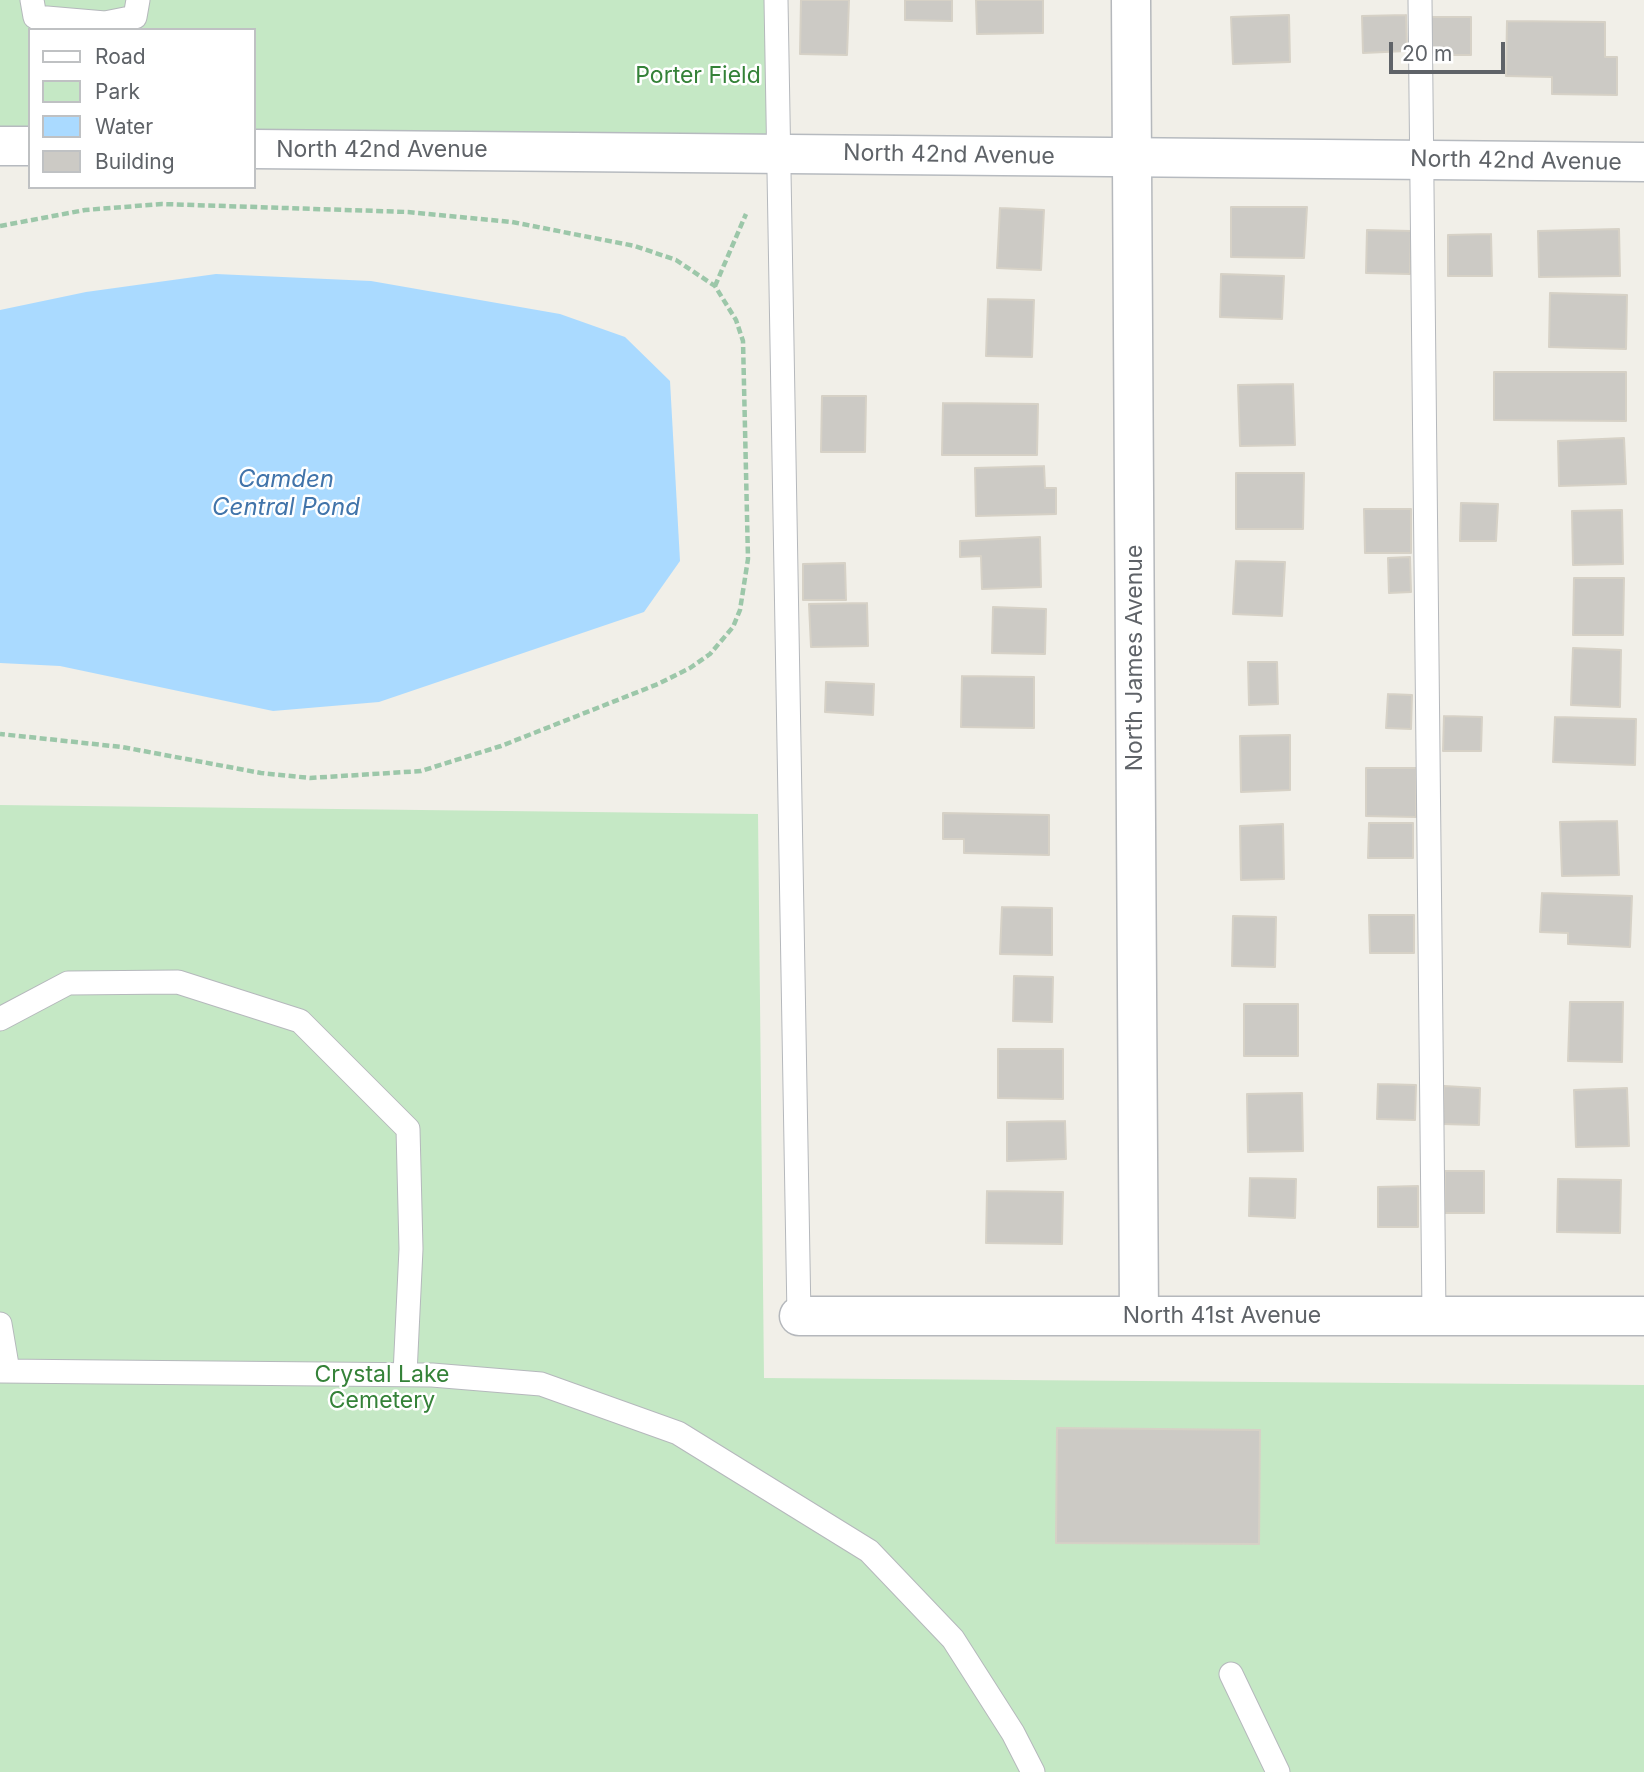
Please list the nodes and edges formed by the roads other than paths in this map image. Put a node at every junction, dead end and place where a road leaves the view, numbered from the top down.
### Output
1 (32, 0) edge
2 (138, 0) edge
3 (776, 0) edge
4 (1131, 0) edge
5 (1420, 0) edge
6 (105, 26) edge
7 (0, 146) edge
8 (28, 146) edge
9 (256, 149) edge
10 (778, 153) junction
11 (1132, 157) junction
12 (1422, 160) junction
13 (1644, 162) edge
14 (0, 1019) edge
15 (1434, 1315) junction
16 (799, 1316) joint
17 (1139, 1316) junction
18 (1644, 1316) edge
19 (0, 1324) edge
20 (4, 1371) edge
21 (405, 1374) junction
22 (1231, 1674) dead end
23 (1032, 1772) edge
24 (1278, 1772) edge

1 - 6 lane
2 - 6 lane
3 - 10 lane
4 - 11 street, North James Avenue
5 - 12 lane
7 - 8 street
9 - 10 street, North 42nd Avenue
10 - 11 street, North 42nd Avenue
10 - 16 lane
11 - 12 street, North 42nd Avenue
11 - 17 street, North James Avenue
12 - 13 street, North 42nd Avenue
12 - 15 lane
14 - 21 lane
15 - 17 street, North 41st Avenue
15 - 18 street, North 41st Avenue
16 - 17 street, North 41st Avenue
19 - 20 lane
20 - 21 lane
21 - 23 lane
22 - 24 lane

